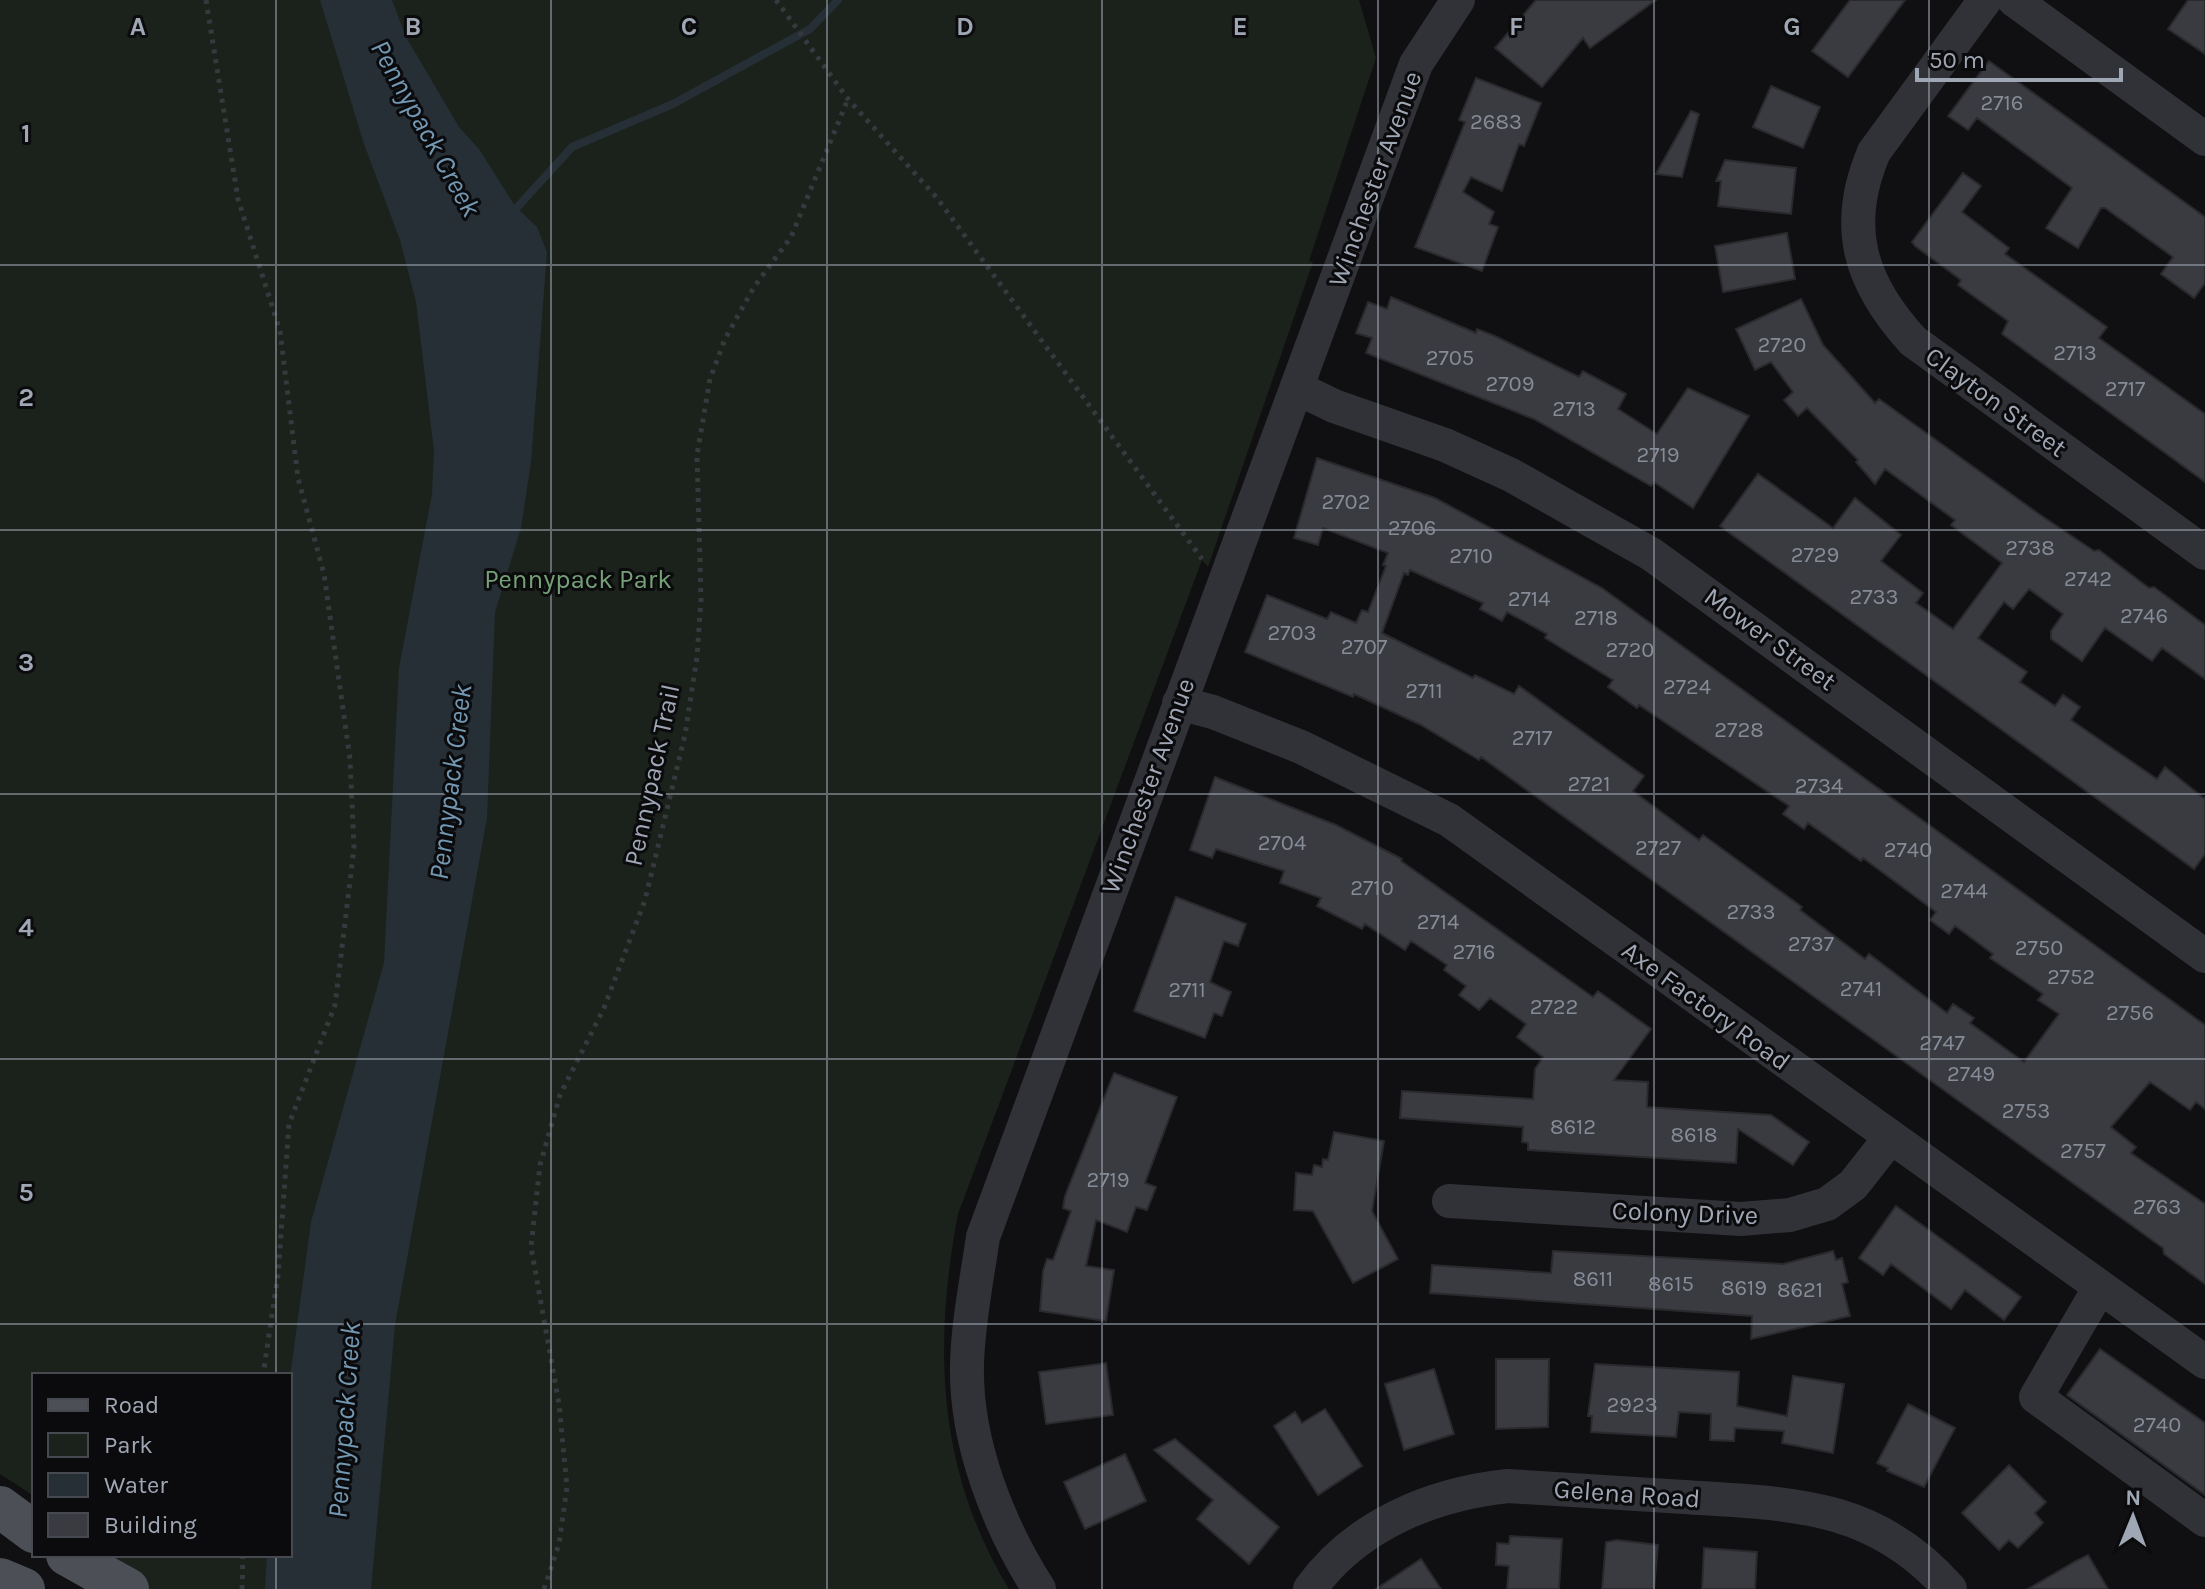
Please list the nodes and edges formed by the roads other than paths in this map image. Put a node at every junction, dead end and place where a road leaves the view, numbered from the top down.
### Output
1 (1458, 0) edge
2 (1985, 0) edge
3 (2014, 0) edge
4 (2205, 139) edge
5 (1297, 388) junction
6 (2205, 553) edge
7 (1179, 703) junction
8 (2205, 956) edge
9 (1890, 1138) junction
10 (1449, 1201) dead end
11 (2100, 1287) junction
12 (2205, 1362) edge
13 (0, 1507) edge
14 (2205, 1520) edge
15 (32, 1531) edge
16 (71, 1557) edge
17 (0, 1579) edge
18 (24, 1589) edge
19 (128, 1589) edge
20 (1039, 1589) edge
21 (1310, 1589) edge
22 (1950, 1589) edge

1 - 5 street, Winchester Avenue
2 - 6 street, Clayton Street
3 - 4 street
5 - 7 street, Winchester Avenue
5 - 8 street, Mower Street
7 - 9 street, Axe Factory Road
7 - 20 street, Winchester Avenue
9 - 10 street, Colony Drive
9 - 11 street, Axe Factory Road
11 - 12 street, Axe Factory Road
11 - 14 street
13 - 15 main road
16 - 19 main road
17 - 18 main road
21 - 22 street, Gelena Road

